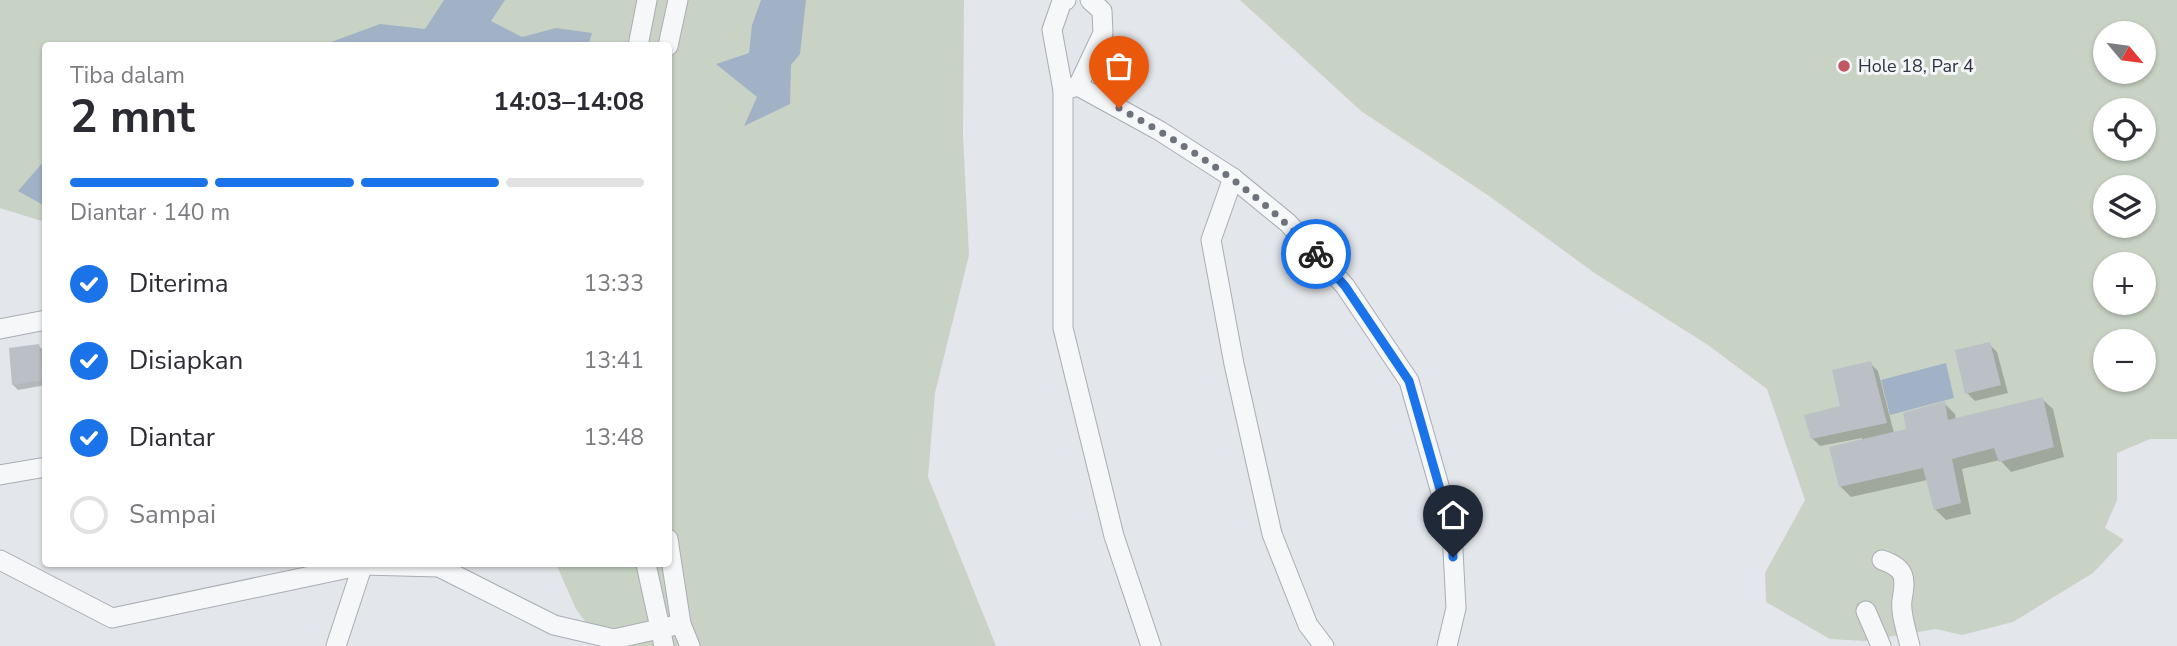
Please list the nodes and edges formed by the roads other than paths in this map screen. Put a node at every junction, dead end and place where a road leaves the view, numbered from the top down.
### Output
1 (647, 0) edge
2 (678, 0) edge
3 (1066, 0) edge
4 (1090, 0) edge
5 (640, 42) edge
6 (669, 42) edge
7 (1071, 88) junction
8 (1233, 178) junction
9 (42, 321) edge
10 (0, 328) edge
11 (42, 468) edge
12 (0, 475) edge
13 (0, 560) edge
14 (1882, 560) dead end
15 (672, 565) edge
16 (349, 567) edge
17 (362, 567) edge
18 (439, 567) edge
19 (647, 567) edge
20 (1866, 611) dead end
21 (681, 624) junction
22 (662, 638) edge
23 (336, 646) edge
24 (690, 646) edge
25 (1151, 646) edge
26 (1324, 646) edge
27 (1447, 646) edge
28 (1881, 646) edge
29 (1910, 646) edge

1 - 5 street
2 - 6 street
3 - 7 street
4 - 7 street
7 - 8 street
7 - 25 street
8 - 26 street
8 - 27 street
9 - 10 street
11 - 12 street
13 - 16 street
14 - 29 street
15 - 21 street
17 - 23 street
18 - 22 street
19 - 22 street
20 - 28 street
21 - 22 street
21 - 24 street

